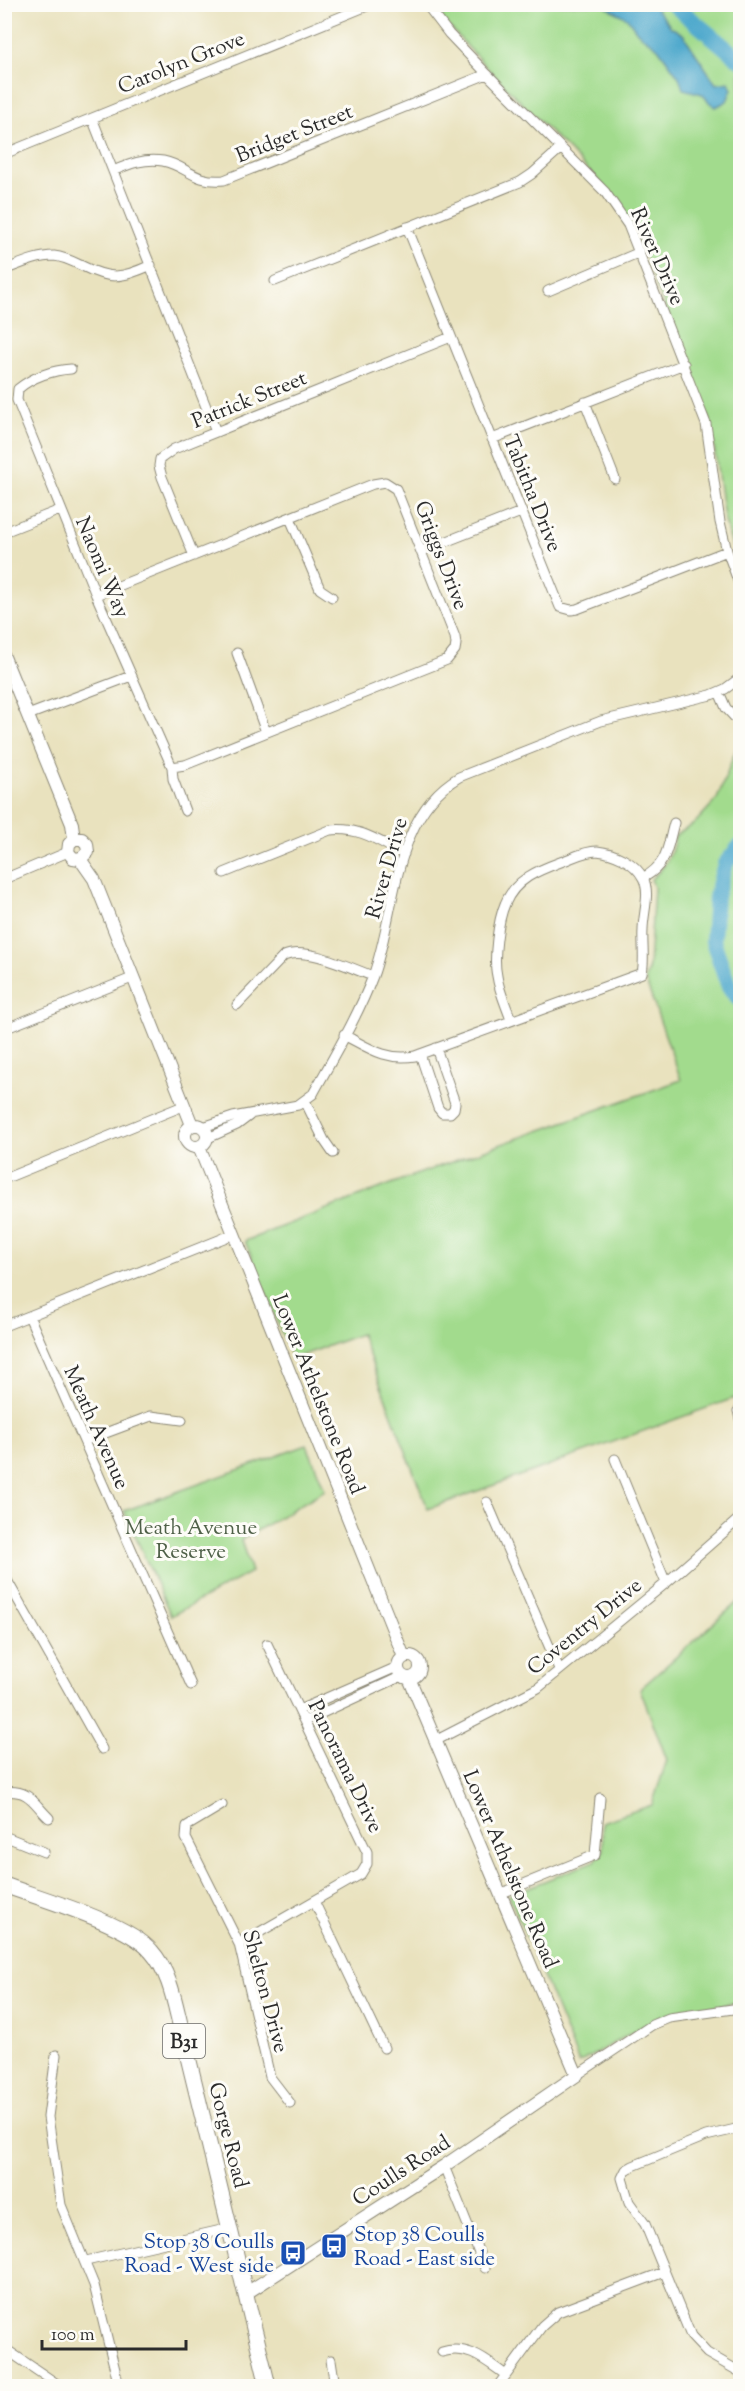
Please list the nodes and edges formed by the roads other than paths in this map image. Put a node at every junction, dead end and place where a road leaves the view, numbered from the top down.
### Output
1 (372, 4) edge
2 (426, 4) edge
3 (487, 74) junction
4 (92, 118) junction
5 (561, 148) junction
6 (4, 153) edge
7 (113, 171) junction
8 (407, 227) junction
9 (640, 252) junction
10 (151, 265) junction
11 (4, 270) edge
12 (275, 281) dead end
13 (548, 291) dead end
14 (450, 337) junction
15 (684, 364) junction
16 (71, 369) dead end
17 (585, 402) junction
18 (216, 432) junction
19 (492, 439) junction
20 (615, 478) dead end
21 (60, 510) junction
22 (521, 512) junction
23 (290, 518) junction
24 (4, 532) edge
25 (422, 551) junction
26 (726, 551) junction
27 (194, 556) junction
28 (741, 586) edge
29 (96, 595) junction
30 (332, 597) dead end
31 (237, 653) dead end
32 (4, 657) edge
33 (131, 676) junction
34 (741, 678) edge
35 (719, 692) junction
36 (28, 715) junction
37 (741, 723) edge
38 (266, 732) junction
39 (172, 767) junction
40 (185, 811) dead end
41 (674, 823) dead end
42 (74, 840) junction
43 (68, 852) junction
44 (404, 854) junction
45 (80, 859) junction
46 (224, 873) dead end
47 (643, 878) junction
48 (4, 879) edge
49 (373, 976) junction
50 (132, 978) junction
51 (237, 1005) dead end
52 (511, 1020) junction
53 (4, 1029) edge
54 (344, 1035) junction
55 (436, 1048) junction
56 (420, 1054) junction
57 (305, 1101) junction
58 (183, 1106) junction
59 (200, 1134) junction
60 (333, 1153) dead end
61 (4, 1179) edge
62 (234, 1234) junction
63 (29, 1316) junction
64 (4, 1326) edge
65 (182, 1420) dead end
66 (84, 1441) junction
67 (615, 1459) dead end
68 (487, 1502) dead end
69 (741, 1518) edge
70 (4, 1575) edge
71 (666, 1583) junction
72 (267, 1644) dead end
73 (559, 1669) junction
74 (403, 1670) junction
75 (191, 1685) dead end
76 (299, 1710) junction
77 (305, 1721) junction
78 (435, 1741) junction
79 (102, 1749) dead end
80 (4, 1792) edge
81 (600, 1798) dead end
82 (222, 1805) dead end
83 (49, 1818) dead end
84 (4, 1836) edge
85 (44, 1852) dead end
86 (4, 1886) edge
87 (501, 1893) junction
88 (314, 1901) junction
89 (239, 1944) junction
90 (741, 2008) edge
91 (384, 2048) dead end
92 (56, 2055) dead end
93 (577, 2075) junction
94 (290, 2103) dead end
95 (741, 2128) edge
96 (444, 2166) junction
97 (230, 2229) junction
98 (86, 2261) junction
99 (485, 2268) dead end
100 (664, 2272) junction
101 (245, 2294) junction
102 (4, 2348) edge
103 (442, 2352) dead end
104 (331, 2360) dead end
105 (741, 2372) edge
106 (506, 2375) junction
107 (60, 2386) edge
108 (119, 2386) edge
109 (268, 2386) edge
110 (335, 2386) edge
111 (498, 2386) edge

1 - 4 street, Carolyn Grove
2 - 3 street, River Drive
3 - 5 street, River Drive
3 - 7 street, Bridget Street
4 - 6 street, Carolyn Grove
4 - 7 street
5 - 8 street
5 - 9 street, River Drive
7 - 10 street
8 - 12 street
8 - 14 street, Tabitha Drive
9 - 13 street
9 - 15 street, River Drive
10 - 11 street
10 - 18 street
14 - 18 street, Patrick Street
14 - 19 street, Tabitha Drive
15 - 17 street
15 - 26 street, River Drive
16 - 21 street, Naomi Way
17 - 19 street
17 - 20 street
18 - 27 street, Patrick Street
19 - 22 street, Tabitha Drive
21 - 24 street
21 - 29 street, Naomi Way
22 - 25 street
22 - 26 street, Tabitha Drive
23 - 25 street, Griggs Drive
23 - 27 street, Griggs Drive
23 - 30 street
25 - 38 street, Griggs Drive
26 - 28 street, River Drive
27 - 29 street, Griggs Drive
29 - 33 street, Naomi Way
31 - 38 street
32 - 36 street
33 - 36 street
33 - 39 street, Naomi Way
34 - 35 street, River Drive
35 - 37 street
35 - 44 street, River Drive
36 - 42 street
38 - 39 street, Griggs Drive
39 - 40 street, Naomi Way
41 - 47 street
42 - 43 street
42 - 45 street
43 - 45 street
43 - 48 street
44 - 46 street
44 - 49 street, River Drive
45 - 50 street, Lower Athelstone Road
47 - 52 street
47 - 52 street
49 - 51 street
49 - 54 street, River Drive
50 - 53 street
50 - 58 street, Lower Athelstone Road
52 - 55 street
54 - 56 street
54 - 57 street, River Drive
55 - 56 street
55 - 56 street
57 - 59 street
57 - 60 street
58 - 59 street, Lower Athelstone Road
58 - 61 street
59 - 62 street, Lower Athelstone Road
62 - 63 street
62 - 74 street, Lower Athelstone Road
63 - 64 street
63 - 66 street, Meath Avenue
65 - 66 street
66 - 75 street, Meath Avenue
67 - 71 street
68 - 73 street
69 - 71 street, Coventry Drive
70 - 79 street
71 - 73 street, Coventry Drive
72 - 76 street, Panorama Drive
73 - 78 street, Coventry Drive
74 - 76 street
74 - 77 street
74 - 78 street, Lower Athelstone Road
76 - 77 street, Panorama Drive
77 - 88 street, Panorama Drive
78 - 87 street, Lower Athelstone Road
80 - 83 street
81 - 87 street
82 - 89 street, Shelton Drive
84 - 85 street
86 - 97 main road, Gorge Road / B31
87 - 93 street, Lower Athelstone Road
88 - 89 street, Panorama Drive
88 - 91 street
89 - 94 street, Shelton Drive
90 - 93 street
92 - 98 street
93 - 96 street, Coulls Road
95 - 100 street
96 - 99 street
96 - 101 street, Coulls Road
97 - 98 street
97 - 101 main road, Gorge Road / B31
98 - 108 street
100 - 105 street
100 - 106 street
101 - 109 main road, Gorge Road / B31
102 - 107 street
103 - 106 street
104 - 110 street
106 - 111 street

